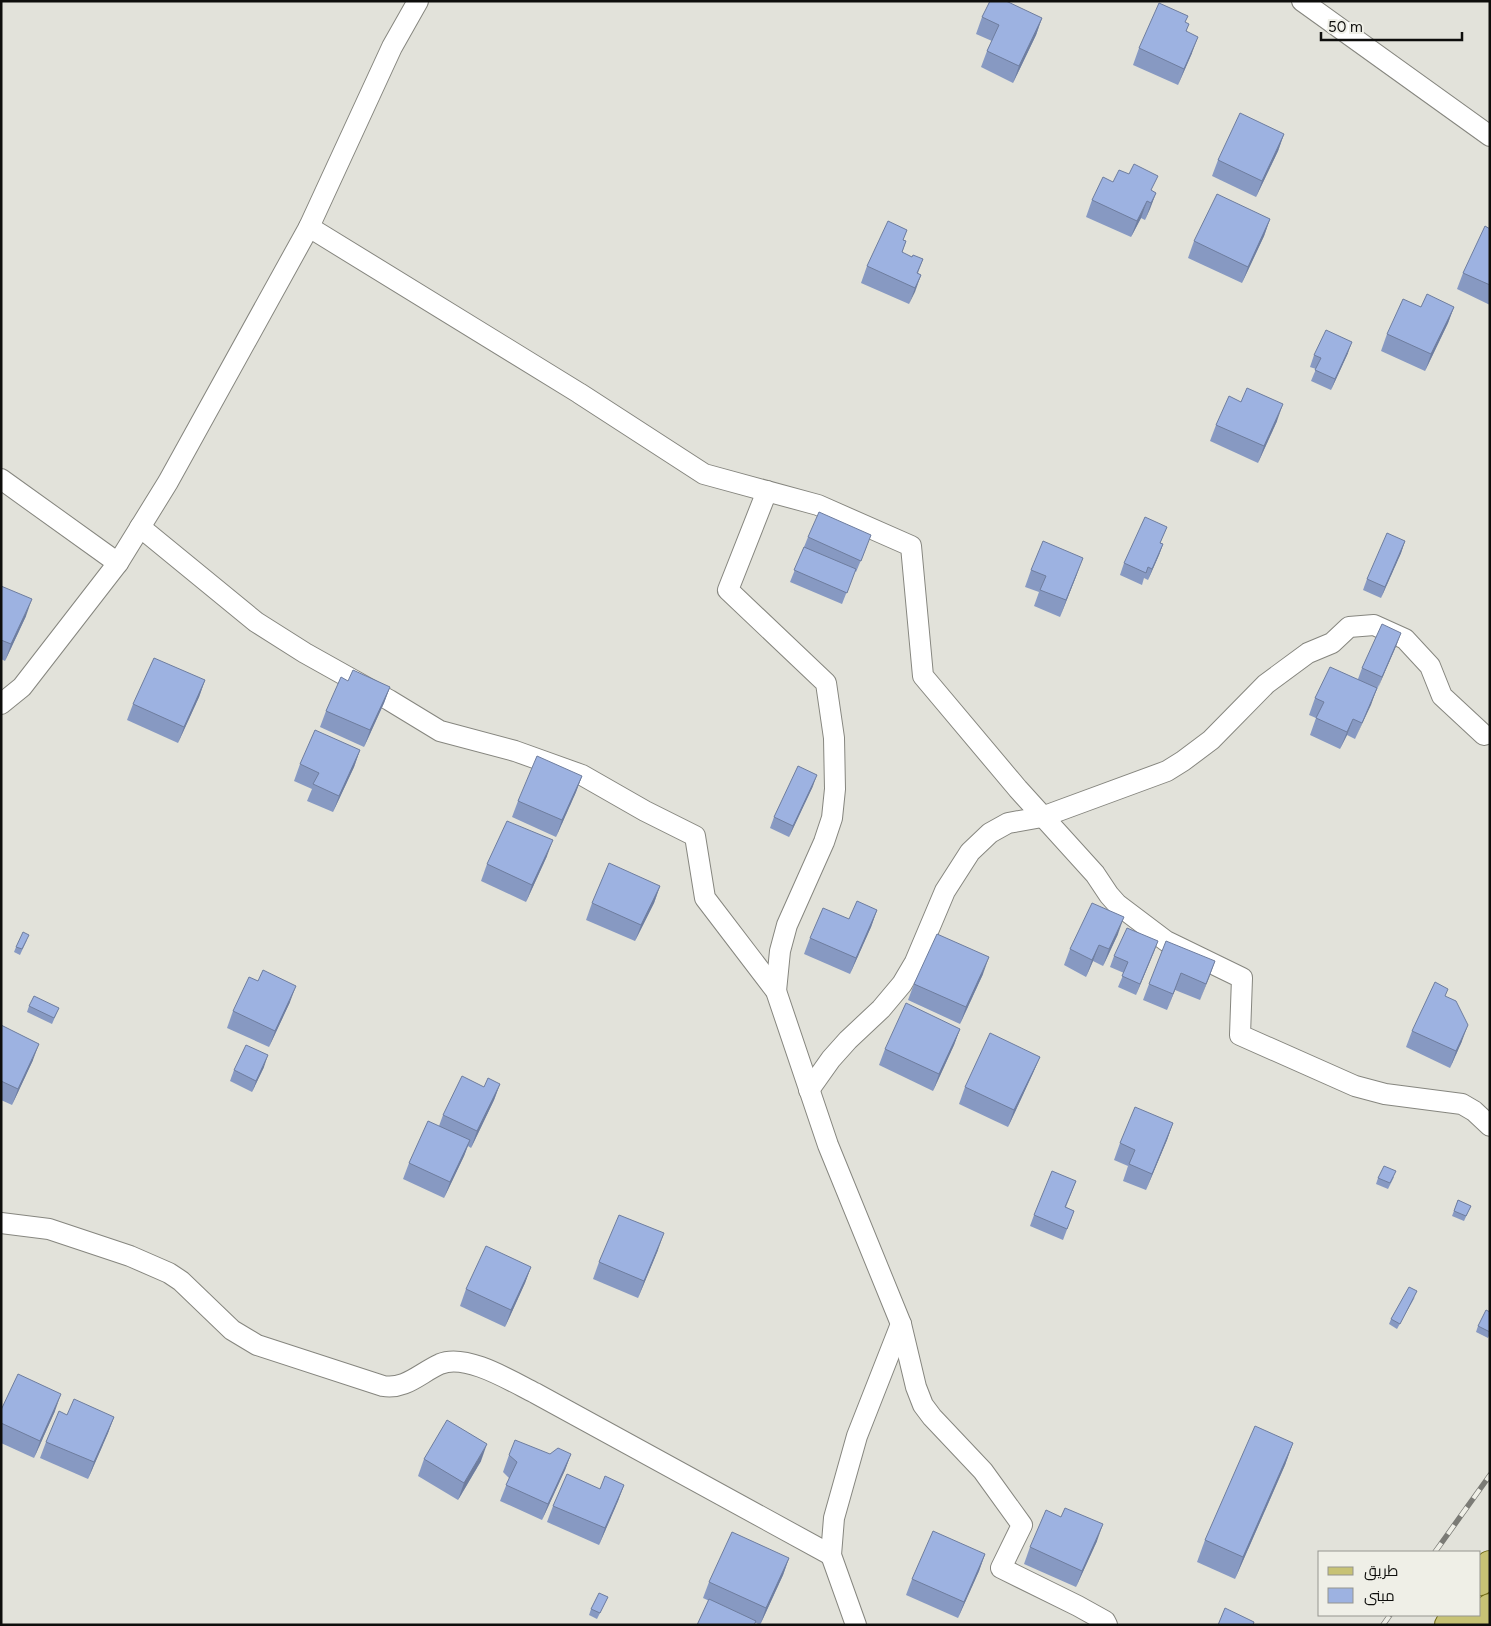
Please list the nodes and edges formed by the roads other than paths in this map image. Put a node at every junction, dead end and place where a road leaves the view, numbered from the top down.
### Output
1 (418, 1) edge
2 (1302, 1) edge
3 (1490, 136) edge
4 (309, 227) junction
5 (1, 479) edge
6 (767, 491) junction
7 (140, 527) junction
8 (118, 563) junction
9 (1, 704) edge
10 (1484, 735) dead end
11 (1042, 817) junction
12 (776, 990) junction
13 (809, 1090) junction
14 (1490, 1126) edge
15 (1, 1223) edge
16 (901, 1324) junction
17 (831, 1555) junction
18 (1490, 1565) edge
19 (1481, 1579) edge
20 (1490, 1608) edge
21 (856, 1625) edge
22 (1107, 1625) edge
23 (1478, 1625) edge

1 - 4 street
2 - 3 street
4 - 6 street
4 - 7 street
5 - 8 street
6 - 11 street
6 - 12 street
7 - 8 street
7 - 12 street
8 - 9 street
10 - 11 street
11 - 13 street
11 - 14 street
12 - 13 street
13 - 16 street
15 - 17 street
16 - 17 street
16 - 22 street
17 - 21 street
18 - 19 main road
20 - 23 main road

